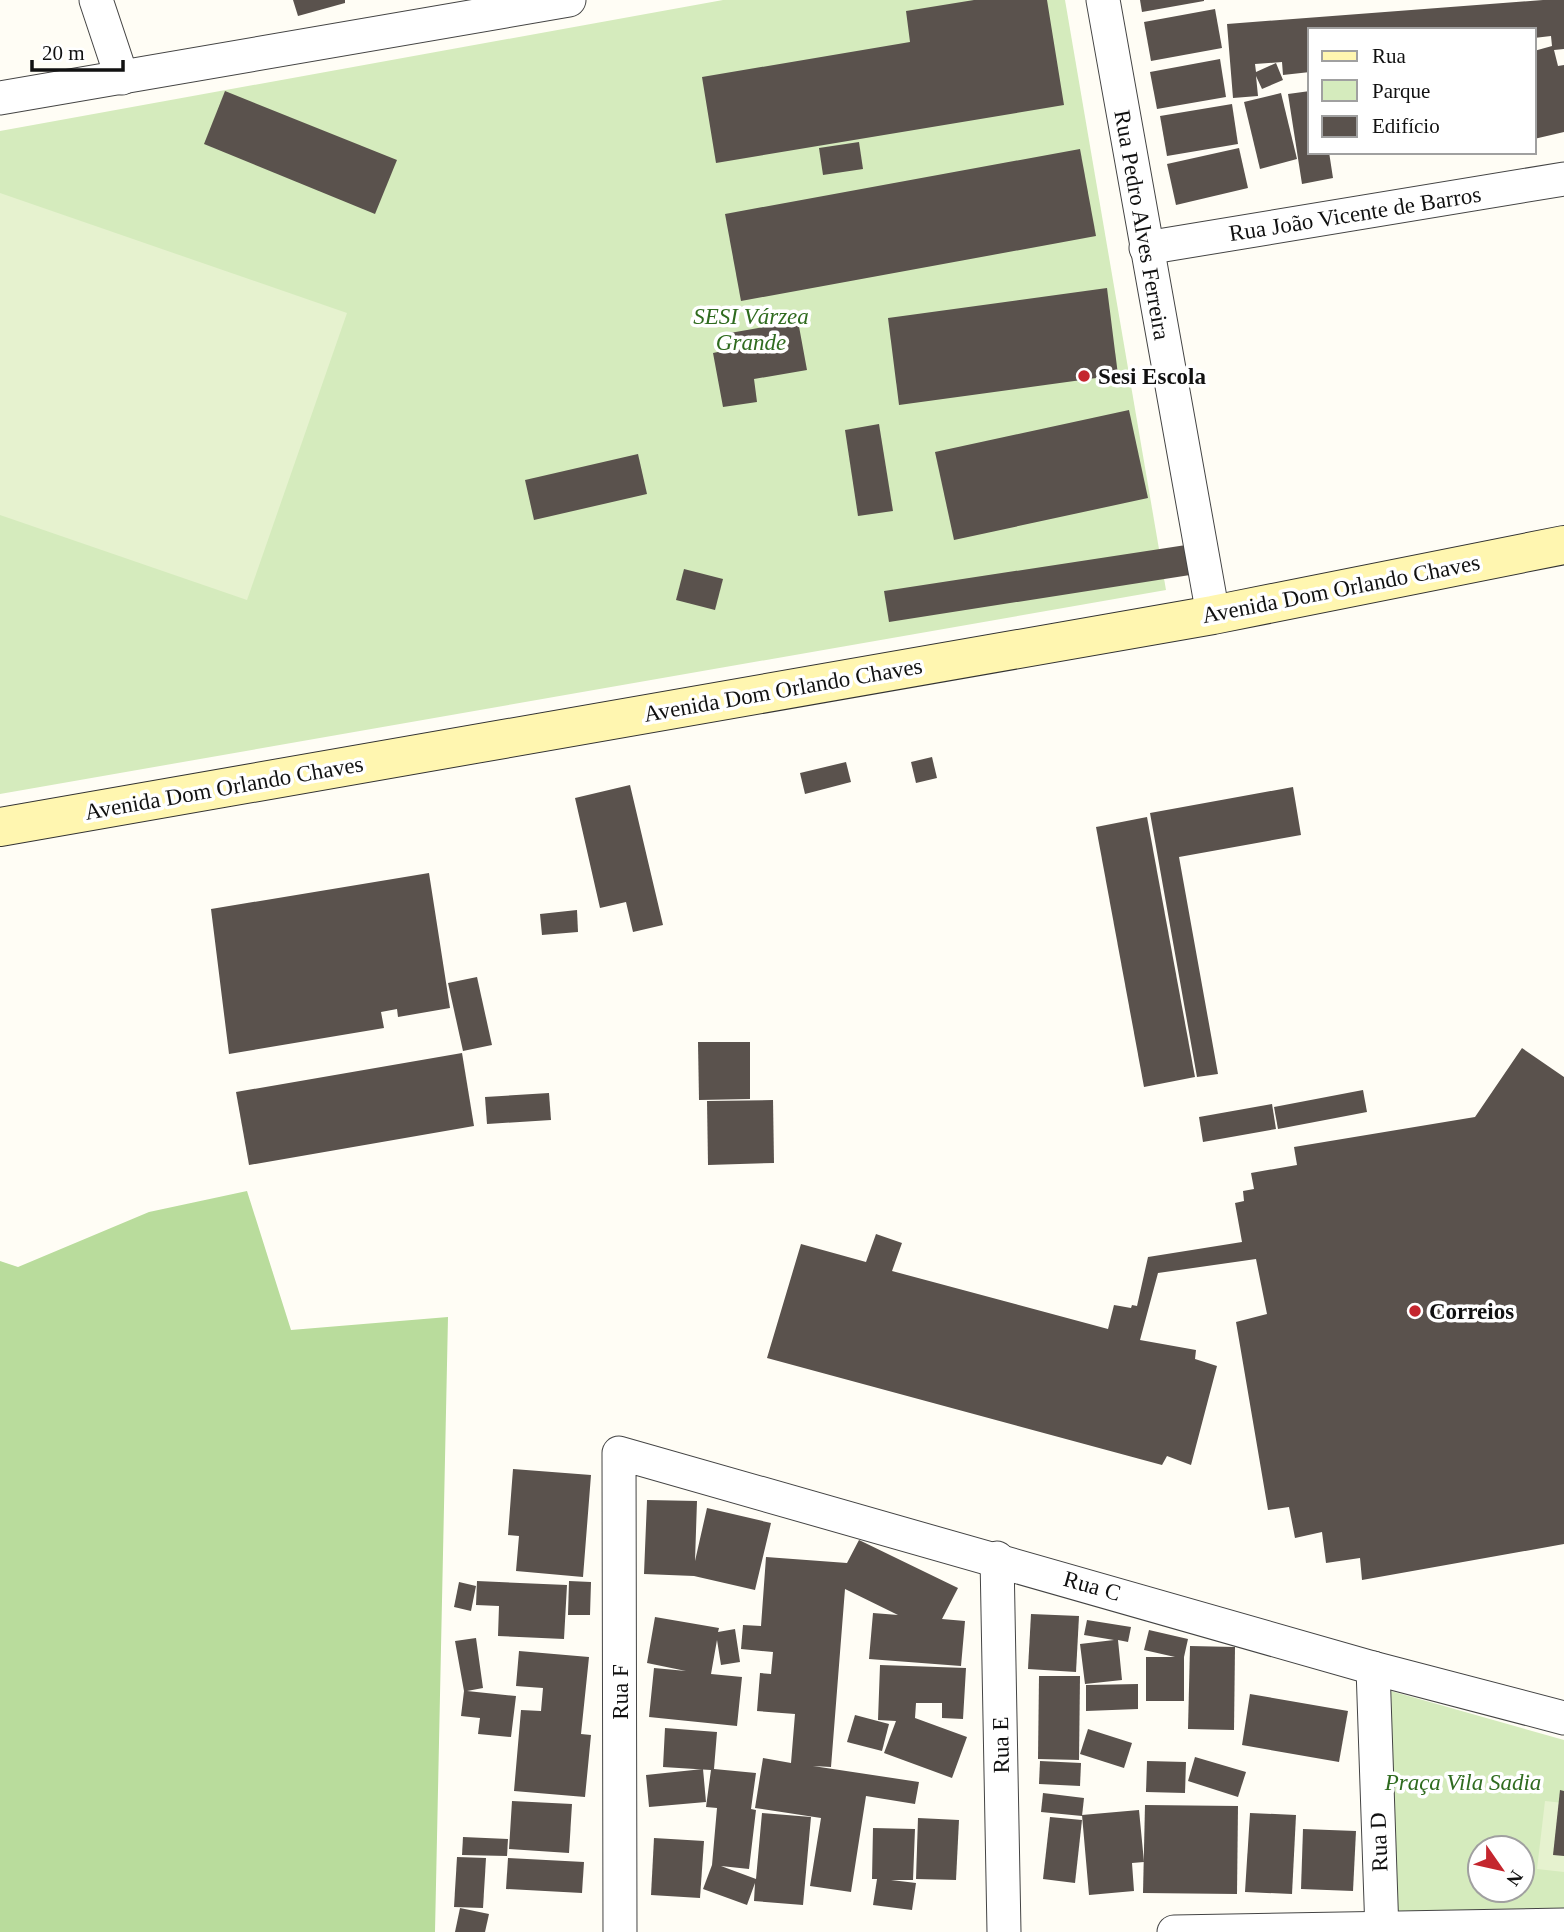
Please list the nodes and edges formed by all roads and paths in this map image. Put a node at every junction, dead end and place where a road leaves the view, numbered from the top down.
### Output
1 (96, 0) edge
2 (1103, 0) edge
3 (554, 1) edge
4 (122, 78) junction
5 (0, 99) edge
6 (1564, 179) edge
7 (1146, 248) junction
8 (1564, 545) edge
9 (1213, 615) junction
10 (0, 827) edge
11 (619, 1452) joint
12 (997, 1558) junction
13 (1373, 1668) junction
14 (1564, 1718) edge
15 (1564, 1926) edge
16 (1382, 1931) edge
17 (620, 1932) edge
18 (1004, 1932) edge
19 (1174, 1932) edge

1 - 4 street
2 - 7 street, Rua Pedro Alves Ferreira
3 - 4 street
4 - 5 street
6 - 7 street, Rua João Vicente de Barros
7 - 9 street, Rua Pedro Alves Ferreira
8 - 9 main road, Avenida Dom Orlando Chaves
9 - 10 main road, Avenida Dom Orlando Chaves
11 - 12 street, Rua C
11 - 17 street, Rua F
12 - 13 street, Rua C
12 - 18 street, Rua E
13 - 14 street, Rua C
13 - 16 street, Rua D
15 - 16 street
16 - 19 street

